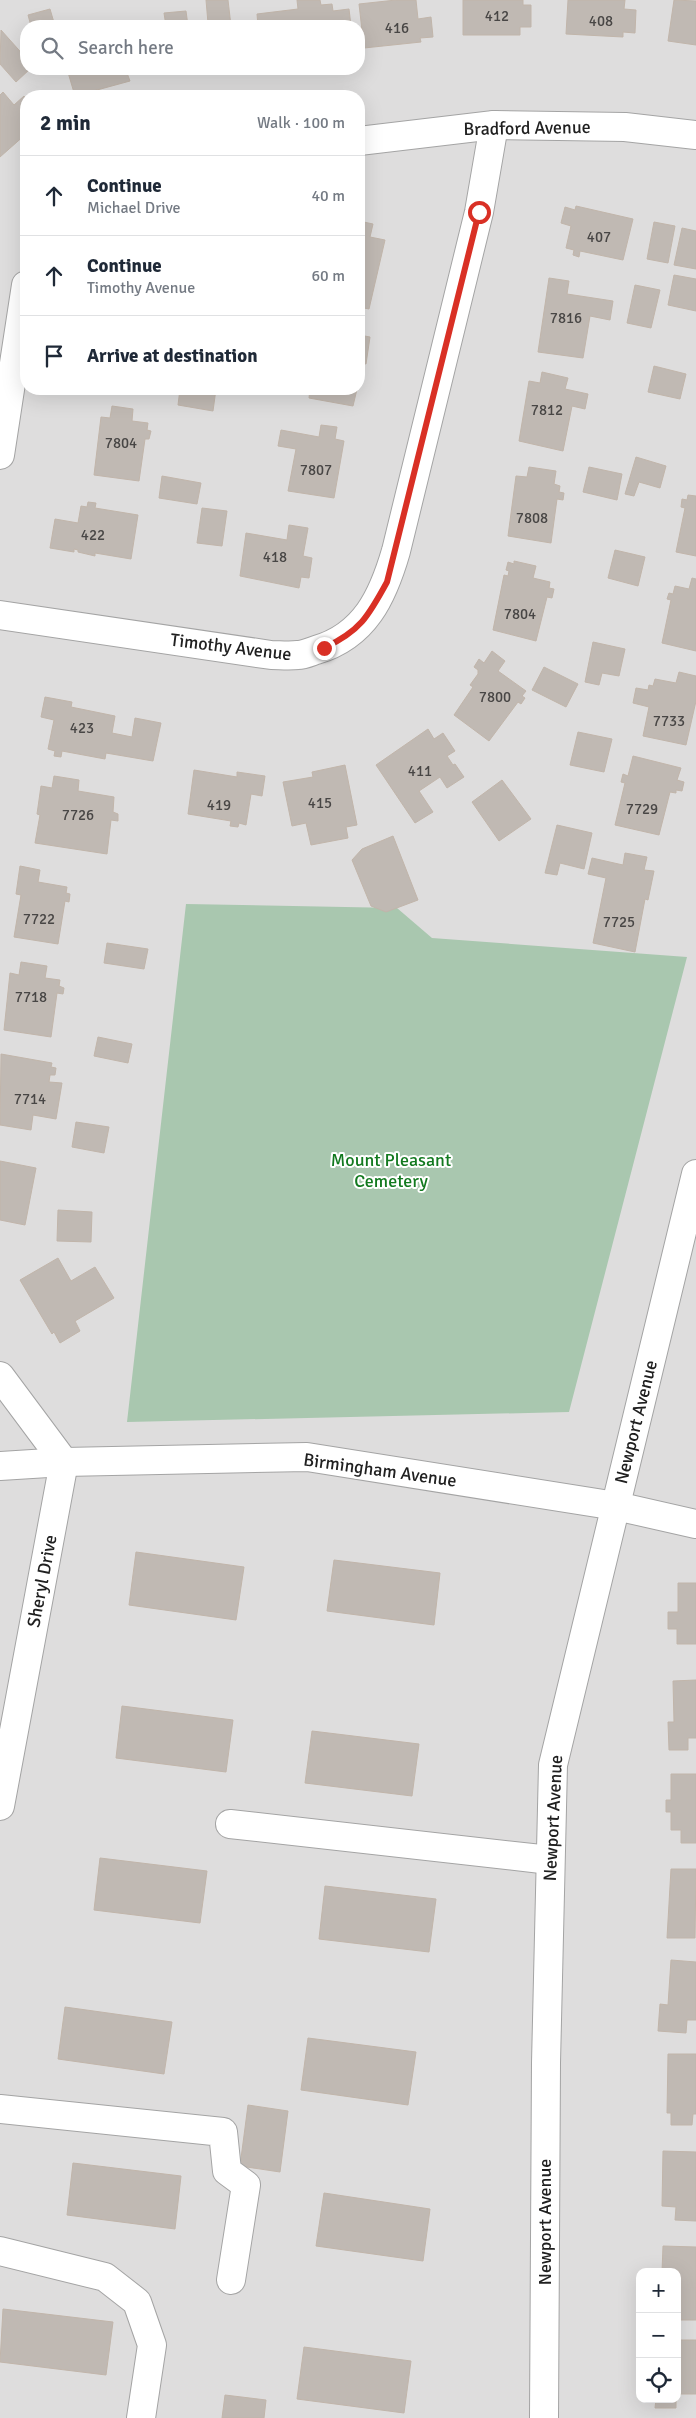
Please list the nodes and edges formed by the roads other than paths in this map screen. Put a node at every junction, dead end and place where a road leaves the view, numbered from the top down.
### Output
1 (494, 125) junction
2 (696, 135) edge
3 (365, 140) edge
4 (20, 324) edge
5 (0, 456) edge
6 (0, 615) edge
7 (696, 1174) edge
8 (0, 1376) edge
9 (64, 1462) junction
10 (0, 1466) edge
11 (616, 1506) junction
12 (696, 1524) edge
13 (0, 1806) edge
14 (230, 1824) dead end
15 (550, 1860) junction
16 (0, 2109) edge
17 (0, 2251) edge
18 (231, 2280) dead end
19 (141, 2418) edge
20 (544, 2418) edge

1 - 2 street, Bradford Avenue
1 - 3 street, Bradford Avenue
1 - 6 street, Timothy Avenue
4 - 5 street
7 - 11 street, Newport Avenue
8 - 9 street
9 - 10 street, Birmingham Avenue
9 - 11 street, Birmingham Avenue
9 - 13 street, Sheryl Drive
11 - 12 street, Birmingham Avenue
11 - 15 street, Newport Avenue
14 - 15 street
15 - 20 street, Newport Avenue
16 - 18 street
17 - 19 street

